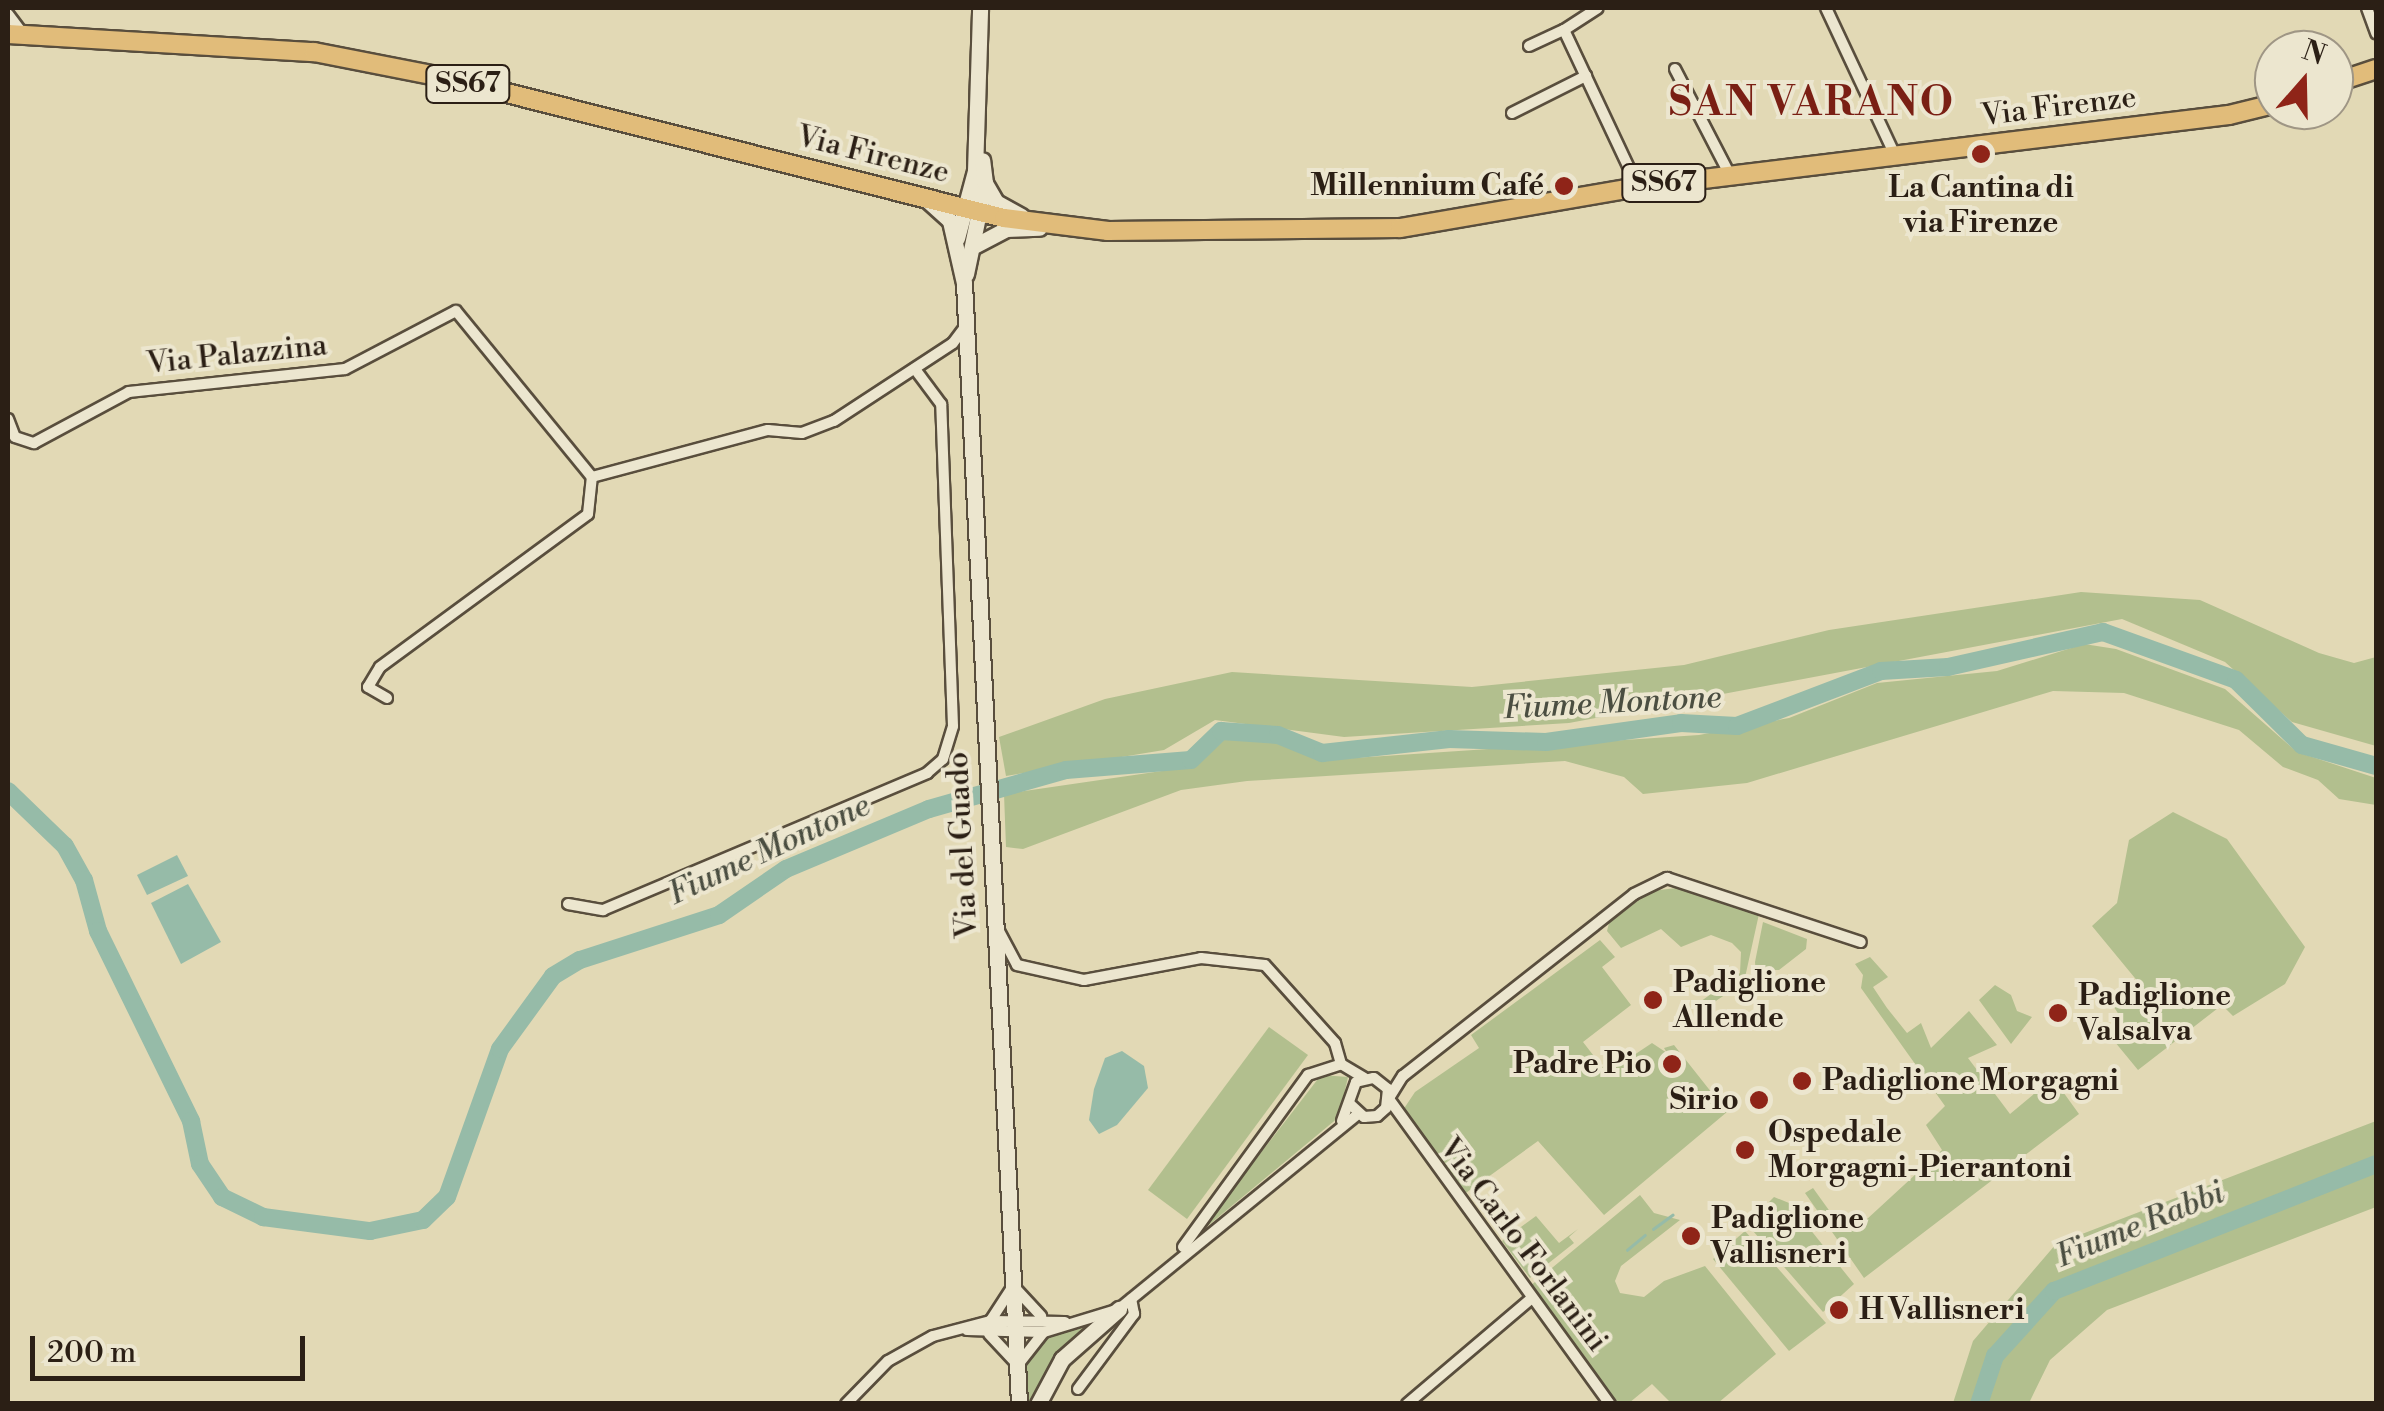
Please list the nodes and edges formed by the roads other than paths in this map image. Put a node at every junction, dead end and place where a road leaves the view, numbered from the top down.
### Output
1 (980, 8) edge
2 (1826, 8) edge
3 (2367, 8) edge
4 (1602, 9) edge
5 (8, 14) edge
6 (1564, 30) junction
7 (2376, 32) edge
8 (16, 34) edge
9 (1530, 46) dead end
10 (1675, 68) dead end
11 (1586, 76) junction
12 (2254, 109) edge
13 (1512, 112) dead end
14 (1894, 154) junction
15 (1730, 175) junction
16 (978, 183) junction
17 (1638, 186) junction
18 (920, 194) junction
19 (973, 210) junction
20 (1052, 228) junction
21 (957, 238) junction
22 (976, 246) junction
23 (964, 282) junction
24 (964, 328) junction
25 (916, 369) junction
26 (8, 419) edge
27 (592, 476) junction
28 (388, 698) dead end
29 (568, 904) dead end
30 (995, 923) junction
31 (1861, 942) dead end
32 (1345, 1066) junction
33 (1360, 1080) junction
34 (1387, 1098) junction
35 (1354, 1109) junction
36 (1174, 1260) junction
37 (1013, 1284) junction
38 (1532, 1298) junction
39 (1125, 1304) junction
40 (1045, 1319) junction
41 (1068, 1323) junction
42 (1015, 1326) junction
43 (988, 1327) junction
44 (1044, 1332) junction
45 (1018, 1371) junction
46 (1078, 1388) dead end
47 (846, 1404) edge
48 (1019, 1404) edge
49 (1038, 1404) edge
50 (1407, 1404) edge
51 (1610, 1404) edge

1 - 16 street
2 - 14 street
3 - 7 street
4 - 6 street
5 - 8 street
6 - 9 street
6 - 11 street
8 - 18 main road, Via Firenze / SS67
10 - 15 street
11 - 13 street
11 - 17 street
12 - 14 main road, Via Firenze / SS67
14 - 15 main road, Via Firenze / SS67
15 - 17 main road, Via Firenze / SS67
16 - 18 street
16 - 19 street
16 - 20 street
17 - 20 main road, Via Firenze / SS67
18 - 19 main road, Via Firenze / SS67
18 - 21 street, Via del Guado
19 - 20 main road, Via Firenze / SS67
19 - 21 street, Via del Guado
19 - 22 street, Via del Guado
20 - 22 street
21 - 23 street, Via del Guado
22 - 23 street, Via del Guado
23 - 24 street, Via del Guado
24 - 25 street
24 - 30 street, Via del Guado
25 - 27 street
25 - 29 street, Via del Guado
26 - 27 street, Via Palazzina
27 - 28 street
30 - 32 street
30 - 37 street, Via del Guado
31 - 34 street
32 - 33 street, Via Carlo Forlanini
32 - 36 street
33 - 34 street, Via Carlo Forlanini
33 - 35 street
34 - 35 street
34 - 38 street, Via Carlo Forlanini
35 - 36 street
36 - 39 street
37 - 40 street
37 - 42 street, Via del Guado
37 - 43 street
38 - 50 street
38 - 51 street, Via Carlo Forlanini
39 - 41 street
39 - 46 street
39 - 49 street
40 - 41 street
40 - 42 street
41 - 44 street
42 - 43 street
42 - 44 street
42 - 45 street, Via del Guado
43 - 45 street
43 - 47 street
44 - 45 street
45 - 48 street, Via del Guado

